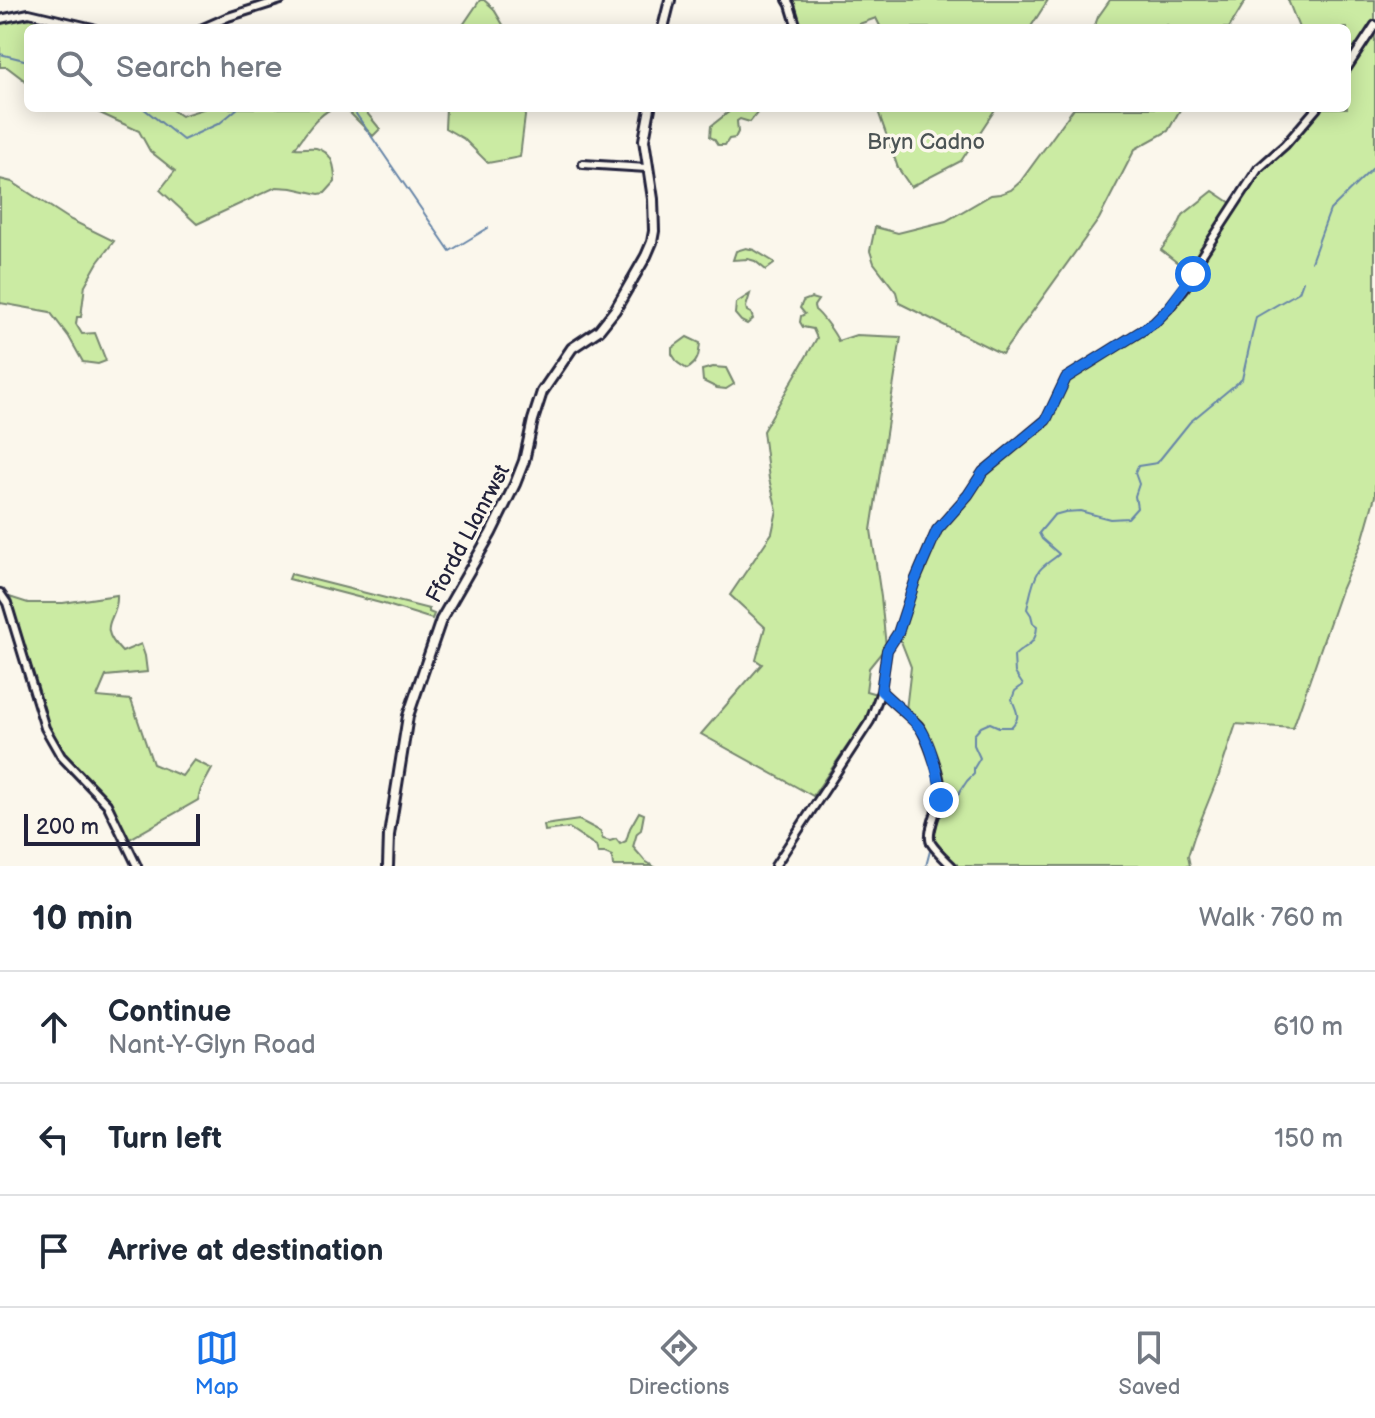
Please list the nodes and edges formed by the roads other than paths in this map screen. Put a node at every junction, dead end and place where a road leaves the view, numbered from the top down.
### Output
1 (281, 0) edge
2 (670, 0) edge
3 (787, 0) edge
4 (0, 19) edge
5 (76, 24) edge
6 (212, 24) edge
7 (664, 24) edge
8 (796, 24) edge
9 (1375, 25) edge
10 (1351, 62) edge
11 (649, 112) edge
12 (1314, 112) edge
13 (583, 164) dead end
14 (647, 168) junction
15 (0, 593) edge
16 (881, 691) junction
17 (137, 866) edge
18 (388, 866) edge
19 (775, 866) edge
20 (952, 866) edge

1 - 6 street
2 - 7 main road
3 - 8 street
4 - 5 street
9 - 10 street
11 - 14 main road, Ffordd Llanrwst
12 - 16 street
13 - 14 street
14 - 18 main road, Ffordd Llanrwst
15 - 17 street
16 - 19 street
16 - 20 street

